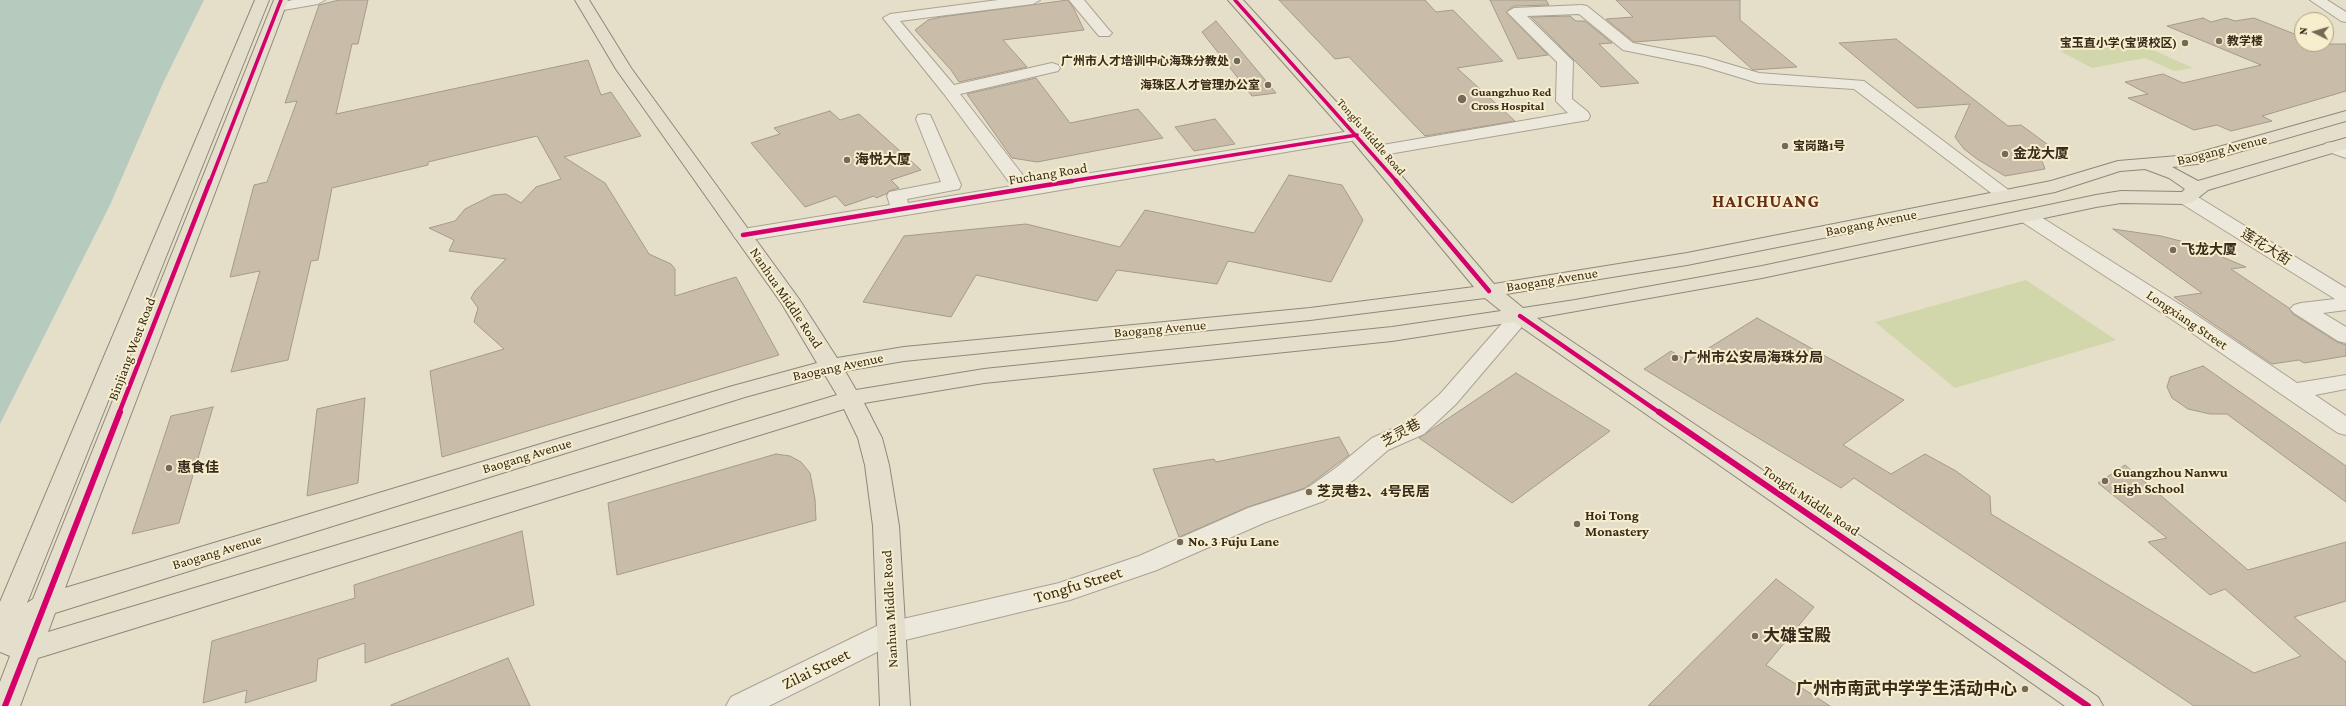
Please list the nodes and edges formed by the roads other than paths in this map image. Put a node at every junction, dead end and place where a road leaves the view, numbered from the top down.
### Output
1 (318, 0) edge
2 (582, 0) edge
3 (1034, 0) edge
4 (1076, 0) edge
5 (1234, 0) edge
6 (2317, 0) edge
7 (274, 2) edge
8 (2346, 18) edge
9 (1104, 33) dead end
10 (1052, 68) dead end
11 (950, 91) junction
12 (2346, 116) edge
13 (924, 119) dead end
14 (1357, 135) junction
15 (2341, 147) edge
16 (1371, 152) junction
17 (2142, 163) junction
18 (2108, 168) junction
19 (1025, 190) junction
20 (2191, 194) junction
21 (2006, 195) junction
22 (2147, 198) junction
23 (901, 210) junction
24 (2026, 216) junction
25 (743, 236) junction
26 (1489, 291) junction
27 (2346, 297) edge
28 (2346, 304) edge
29 (1520, 316) junction
30 (2346, 336) edge
31 (831, 366) junction
32 (2346, 382) edge
33 (2293, 391) junction
34 (850, 398) junction
35 (2346, 427) edge
36 (1257, 515) joint
37 (45, 605) junction
38 (891, 632) junction
39 (0, 638) edge
40 (27, 650) junction
41 (5, 706) edge
42 (741, 706) edge
43 (895, 706) edge
44 (2088, 706) edge

1 - 7 street
2 - 25 main road, Nanhua Middle Road
3 - 11 street
4 - 9 street
5 - 14 main road, Tongfu Middle Road
6 - 8 street
7 - 37 main road, Binjiang West Road
7 - 39 main road, Binjiang West Road
10 - 11 street
11 - 19 street
12 - 17 main road, Baogang Avenue
13 - 23 street
14 - 16 main road, Tongfu Middle Road
14 - 19 street, Fuchang Road
15 - 20 main road, Baogang Avenue
16 - 21 street
16 - 26 main road, Tongfu Middle Road
17 - 18 main road, Baogang Avenue
17 - 20 main road
18 - 21 main road, Baogang Avenue
18 - 22 main road
19 - 23 street, Fuchang Road
20 - 22 main road, Baogang Avenue
20 - 27 street, 莲花大街
21 - 26 main road, Baogang Avenue
22 - 24 main road, Baogang Avenue
23 - 25 street, Fuchang Road
24 - 29 main road, Baogang Avenue
24 - 33 street, Longxiang Street
25 - 31 main road, Nanhua Middle Road
26 - 29 main road, Tongfu Middle Road
26 - 31 main road, Baogang Avenue
28 - 30 street
29 - 34 main road, Baogang Avenue
29 - 36 street, 芝灵巷
29 - 44 main road, Tongfu Middle Road
31 - 34 main road, Nanhua Middle Road
31 - 37 main road, Baogang Avenue
32 - 33 street
33 - 35 street, Longxiang Street
34 - 38 main road, Nanhua Middle Road
34 - 40 main road, Baogang Avenue
36 - 38 street, Tongfu Street
37 - 39 main road, Baogang Avenue
37 - 40 main road, Binjiang West Road
38 - 42 street, Zilai Street
38 - 43 main road, Nanhua Middle Road
39 - 40 main road
40 - 41 main road, Binjiang West Road

